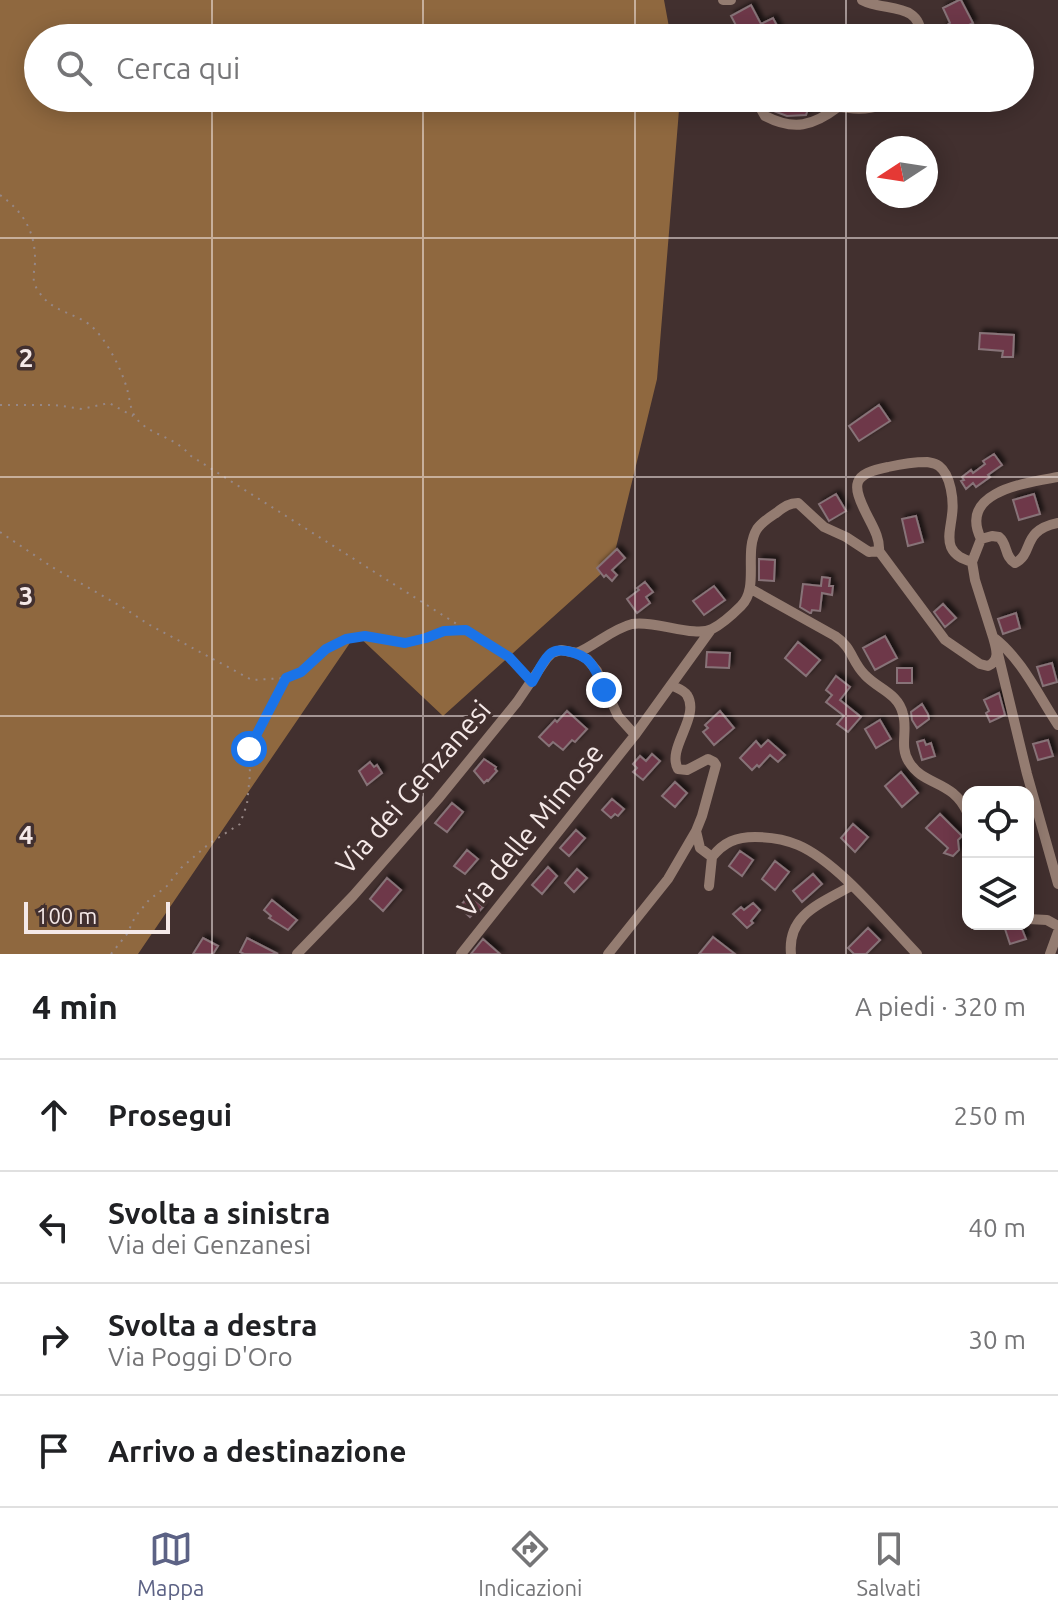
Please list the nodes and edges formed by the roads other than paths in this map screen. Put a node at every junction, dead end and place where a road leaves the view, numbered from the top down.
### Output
1 (723, 0) edge
2 (731, 0) edge
3 (862, 0) edge
4 (918, 24) edge
5 (763, 112) edge
6 (830, 112) edge
7 (1058, 477) edge
8 (1058, 523) edge
9 (981, 539) junction
10 (879, 551) junction
11 (972, 562) junction
12 (751, 589) junction
13 (710, 631) junction
14 (993, 637) junction
15 (577, 653) junction
16 (998, 653) junction
17 (671, 685) junction
18 (1058, 725) edge
19 (635, 735) junction
20 (962, 803) edge
21 (696, 831) junction
22 (712, 857) junction
23 (1058, 884) edge
24 (709, 886) dead end
25 (851, 886) junction
26 (1034, 919) edge
27 (1058, 926) edge
28 (1058, 932) edge
29 (297, 954) edge
30 (461, 954) edge
31 (608, 954) edge
32 (791, 954) edge
33 (917, 954) edge
34 (1050, 954) edge

1 - 2 street
3 - 4 street
5 - 6 street
7 - 9 street
8 - 9 street
9 - 11 street
10 - 11 street
10 - 12 street
10 - 16 street
11 - 14 street
12 - 13 street, Via delle Mimose
12 - 20 street
13 - 15 street
13 - 17 street, Via delle Mimose
14 - 16 street
14 - 18 street
15 - 19 street
15 - 29 street, Via dei Genzanesi
16 - 23 street
17 - 19 street, Via delle Mimose
17 - 21 street
19 - 30 street, Via delle Mimose
21 - 22 street
21 - 31 street
22 - 24 street
22 - 25 street
25 - 32 street
25 - 33 street
26 - 27 street
28 - 34 street

